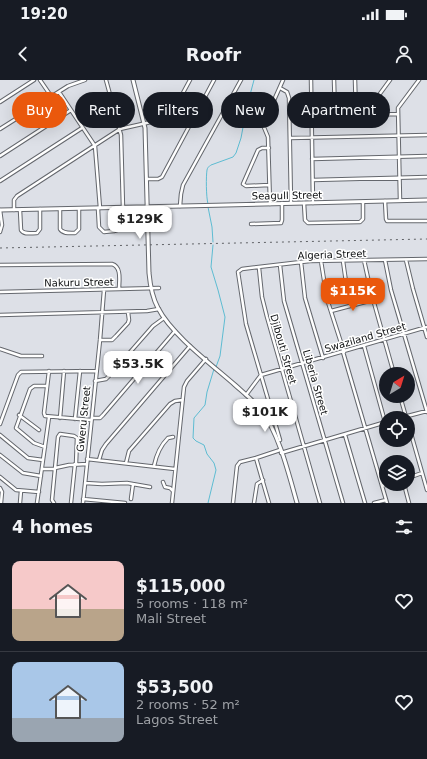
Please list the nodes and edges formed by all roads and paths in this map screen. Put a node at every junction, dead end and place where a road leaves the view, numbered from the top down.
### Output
1 (34, 80) edge
2 (40, 80) edge
3 (85, 80) edge
4 (106, 80) edge
5 (133, 80) edge
6 (190, 80) edge
7 (214, 80) edge
8 (241, 80) edge
9 (283, 80) edge
10 (312, 80) edge
11 (334, 80) edge
12 (355, 80) edge
13 (390, 80) edge
14 (419, 80) edge
15 (280, 88) junction
16 (48, 92) edge
17 (59, 92) edge
18 (184, 92) edge
19 (312, 92) edge
20 (334, 92) edge
21 (355, 92) edge
22 (381, 92) edge
23 (0, 102) edge
24 (67, 104) edge
25 (71, 110) junction
26 (390, 114) edge
27 (397, 114) junction
28 (75, 117) edge
29 (143, 120) edge
30 (12, 121) edge
31 (143, 124) edge
32 (82, 128) joint
33 (144, 128) edge
34 (312, 128) edge
35 (0, 129) edge
36 (120, 129) junction
37 (427, 135) edge
38 (398, 136) junction
39 (290, 138) junction
40 (312, 138) junction
41 (95, 146) junction
42 (269, 148) junction
43 (0, 156) edge
44 (427, 156) edge
45 (399, 157) junction
46 (312, 159) junction
47 (427, 177) edge
48 (399, 178) junction
49 (147, 179) junction
50 (313, 180) junction
51 (0, 181) edge
52 (270, 186) junction
53 (400, 200) junction
54 (427, 200) edge
55 (385, 201) junction
56 (363, 202) junction
57 (291, 203) junction
58 (304, 203) junction
59 (313, 203) junction
60 (270, 204) junction
61 (282, 204) junction
62 (147, 206) junction
63 (180, 206) junction
64 (117, 208) junction
65 (122, 208) junction
66 (40, 209) junction
67 (60, 209) junction
68 (79, 209) junction
69 (99, 209) junction
70 (0, 210) edge
71 (14, 210) junction
72 (20, 210) junction
73 (427, 221) edge
74 (251, 224) dead end
75 (1, 225) edge
76 (0, 232) edge
77 (364, 260) junction
78 (385, 260) junction
79 (406, 260) junction
80 (427, 260) edge
81 (321, 261) junction
82 (343, 261) junction
83 (301, 262) junction
84 (0, 265) edge
85 (280, 265) junction
86 (259, 268) junction
87 (151, 288) junction
88 (159, 288) dead end
89 (119, 289) junction
90 (104, 290) junction
91 (0, 292) edge
92 (373, 300) junction
93 (352, 305) junction
94 (159, 309) junction
95 (331, 311) junction
96 (102, 312) junction
97 (128, 312) junction
98 (0, 315) edge
99 (164, 318) junction
100 (426, 328) edge
101 (175, 332) junction
102 (404, 334) junction
103 (427, 337) edge
104 (100, 340) junction
105 (384, 340) junction
106 (190, 346) junction
107 (364, 346) junction
108 (0, 349) edge
109 (343, 352) junction
110 (42, 356) dead end
111 (323, 358) junction
112 (206, 359) junction
113 (303, 364) junction
114 (392, 367) edge
115 (282, 369) junction
116 (49, 371) junction
117 (64, 371) junction
118 (80, 371) junction
119 (96, 371) junction
120 (261, 375) junction
121 (95, 381) junction
122 (47, 386) junction
123 (246, 395) junction
124 (182, 400) junction
125 (383, 411) edge
126 (427, 411) edge
127 (415, 414) edge
128 (19, 415) junction
129 (49, 417) junction
130 (60, 418) junction
131 (75, 419) junction
132 (91, 419) junction
133 (0, 424) edge
134 (379, 424) edge
135 (365, 428) junction
136 (38, 430) dead end
137 (0, 435) edge
138 (345, 435) junction
139 (173, 438) dead end
140 (280, 440) dead end
141 (325, 440) junction
142 (304, 446) junction
143 (45, 447) junction
144 (415, 447) edge
145 (280, 452) junction
146 (0, 456) edge
147 (256, 458) junction
148 (87, 459) junction
149 (43, 460) junction
150 (99, 460) junction
151 (126, 463) junction
152 (75, 464) junction
153 (87, 464) junction
154 (154, 466) junction
155 (55, 468) junction
156 (42, 469) junction
157 (175, 469) junction
158 (422, 473) junction
159 (41, 476) junction
160 (379, 476) edge
161 (415, 476) edge
162 (0, 477) edge
163 (263, 480) junction
164 (163, 482) dead end
165 (85, 483) junction
166 (133, 484) junction
167 (150, 487) dead end
168 (0, 488) edge
169 (427, 490) edge
170 (21, 491) junction
171 (173, 491) junction
172 (383, 491) edge
173 (406, 491) edge
174 (39, 492) junction
175 (83, 499) junction
176 (131, 499) dead end
177 (1, 501) edge
178 (386, 501) edge
179 (20, 503) edge
180 (37, 503) edge
181 (54, 503) edge
182 (71, 503) edge
183 (83, 503) edge
184 (125, 503) edge
185 (172, 503) edge
186 (233, 503) edge
187 (254, 503) edge
188 (269, 503) edge
189 (297, 503) edge
190 (320, 503) edge
191 (342, 503) edge
192 (365, 503) edge
193 (374, 503) edge
194 (409, 503) edge

1 - 23 street
2 - 16 street
3 - 17 street
4 - 36 street
5 - 29 street
6 - 18 street
7 - 49 street
8 - 63 street
9 - 15 street
10 - 19 street
11 - 20 street
12 - 21 street
13 - 22 street
14 - 27 street
15 - 39 street
15 - 42 street
24 - 25 street
25 - 28 street
25 - 43 street
26 - 27 street
27 - 38 street
30 - 35 street
31 - 36 street
32 - 41 street
32 - 51 street
33 - 49 street
34 - 40 street
36 - 41 street
36 - 65 street
37 - 38 street
38 - 40 street
38 - 45 street
39 - 40 street
39 - 57 street
40 - 46 street
41 - 69 street
41 - 71 street
42 - 52 street
42 - 52 street
44 - 45 street
45 - 46 street
45 - 48 street
46 - 50 street
47 - 48 street
48 - 50 street
48 - 53 street
49 - 62 street
50 - 59 street
52 - 60 street
53 - 54 street, Seagull Street
53 - 55 street, Seagull Street
55 - 56 street, Seagull Street
55 - 73 street
56 - 58 street
56 - 59 street, Seagull Street
57 - 58 street, Seagull Street
57 - 61 street, Seagull Street
58 - 59 street, Seagull Street
60 - 61 street, Seagull Street
60 - 63 street, Seagull Street
61 - 74 street
62 - 63 street, Seagull Street
62 - 65 street, Seagull Street
62 - 87 street
64 - 65 street, Seagull Street
64 - 69 street, Seagull Street
64 - 69 street
66 - 67 street, Seagull Street
66 - 72 street, Seagull Street
66 - 72 street
67 - 68 street, Seagull Street
67 - 68 street
68 - 69 street, Seagull Street
70 - 71 street, Seagull Street
70 - 75 street
71 - 72 street, Seagull Street
75 - 76 street
77 - 78 street, Algeria Street
77 - 82 street, Algeria Street
77 - 92 street
78 - 79 street, Algeria Street
78 - 102 street
79 - 80 street, Algeria Street
79 - 100 street
81 - 82 street, Algeria Street
81 - 83 street, Algeria Street
81 - 95 street
82 - 93 street
83 - 85 street, Algeria Street
83 - 111 street
84 - 89 street
85 - 86 street, Algeria Street
85 - 113 street, Liberia Street
86 - 115 street, Djibouti Street
86 - 120 street, Algeria Street
87 - 88 street, Nakuru Street
87 - 89 street, Nakuru Street
87 - 94 street
89 - 90 street, Nakuru Street
90 - 91 street, Nakuru Street
90 - 96 street, Gweru Street
92 - 93 street
92 - 105 street
93 - 95 street
94 - 97 street
94 - 99 street
95 - 109 street
96 - 97 street
96 - 98 street
96 - 104 street, Gweru Street
97 - 104 street
99 - 101 street
99 - 121 street
100 - 102 street, Swaziland Street
100 - 103 street
101 - 106 street
101 - 132 street
102 - 105 street, Swaziland Street
102 - 126 street
104 - 119 street, Gweru Street
105 - 107 street, Swaziland Street
105 - 114 street
106 - 112 street
106 - 150 street
107 - 109 street, Swaziland Street
107 - 125 street
108 - 110 street
109 - 111 street, Swaziland Street
109 - 135 street
111 - 113 street, Swaziland Street
112 - 123 street
112 - 124 street
113 - 115 street, Swaziland Street
113 - 141 street, Liberia Street
115 - 120 street, Swaziland Street
115 - 142 street, Djibouti Street
116 - 117 street
116 - 122 street
116 - 133 street
117 - 118 street
117 - 130 street
118 - 119 street
118 - 131 street
119 - 121 street, Gweru Street
120 - 123 street
120 - 140 street
121 - 132 street, Gweru Street
122 - 128 street
122 - 129 street
123 - 145 street
124 - 151 street
124 - 157 street
126 - 127 street
128 - 136 street
128 - 143 street
129 - 130 street
129 - 143 street
130 - 131 street
131 - 132 street
132 - 148 street, Gweru Street
134 - 135 street
135 - 138 street
135 - 160 street
137 - 149 street
138 - 141 street
138 - 192 street
139 - 154 street
141 - 142 street
141 - 191 street, Liberia Street
142 - 145 street
142 - 190 street, Djibouti Street
143 - 149 street
144 - 158 street
145 - 147 street
145 - 189 street
146 - 159 street
147 - 163 street
147 - 186 street
148 - 150 street
148 - 153 street, Gweru Street
149 - 156 street
150 - 151 street
151 - 154 street
152 - 153 street
152 - 155 street
152 - 155 street
152 - 182 street
153 - 165 street, Gweru Street
154 - 157 street
155 - 156 street
155 - 181 street
156 - 159 street
157 - 171 street
158 - 161 street
158 - 169 street
159 - 174 street
162 - 170 street
163 - 187 street
163 - 188 street
164 - 171 street
165 - 166 street
165 - 175 street, Gweru Street
166 - 167 street
166 - 176 street
168 - 177 street
170 - 174 street
170 - 179 street
171 - 185 street
172 - 178 street
173 - 194 street
174 - 180 street
175 - 183 street, Gweru Street
175 - 184 street
178 - 193 street

